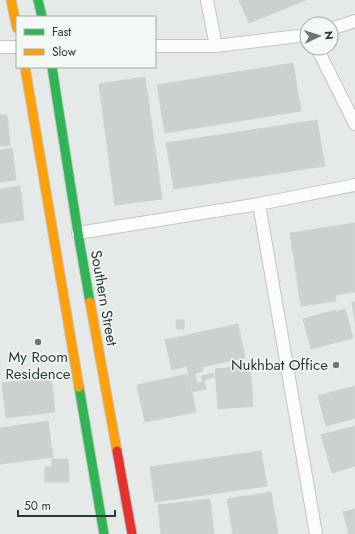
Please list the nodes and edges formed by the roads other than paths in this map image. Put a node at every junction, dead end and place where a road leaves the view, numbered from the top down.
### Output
1 (11, 0) edge
2 (38, 0) edge
3 (207, 0) edge
4 (42, 16) edge
5 (355, 21) edge
6 (16, 23) edge
7 (339, 26) edge
8 (299, 36) edge
9 (156, 46) edge
10 (216, 46) junction
11 (0, 47) edge
12 (16, 47) edge
13 (321, 56) edge
14 (25, 68) edge
15 (52, 68) edge
16 (355, 124) edge
17 (355, 185) edge
18 (259, 204) junction
19 (78, 232) junction
20 (104, 534) edge
21 (132, 534) edge
22 (316, 534) edge

1 - 6 main road
2 - 4 main road
3 - 10 street
5 - 7 street
8 - 10 street
9 - 10 street
11 - 12 street
13 - 16 street
14 - 20 main road
15 - 19 main road, Southern Street
17 - 18 street
18 - 19 street
18 - 22 street
19 - 21 main road, Southern Street

